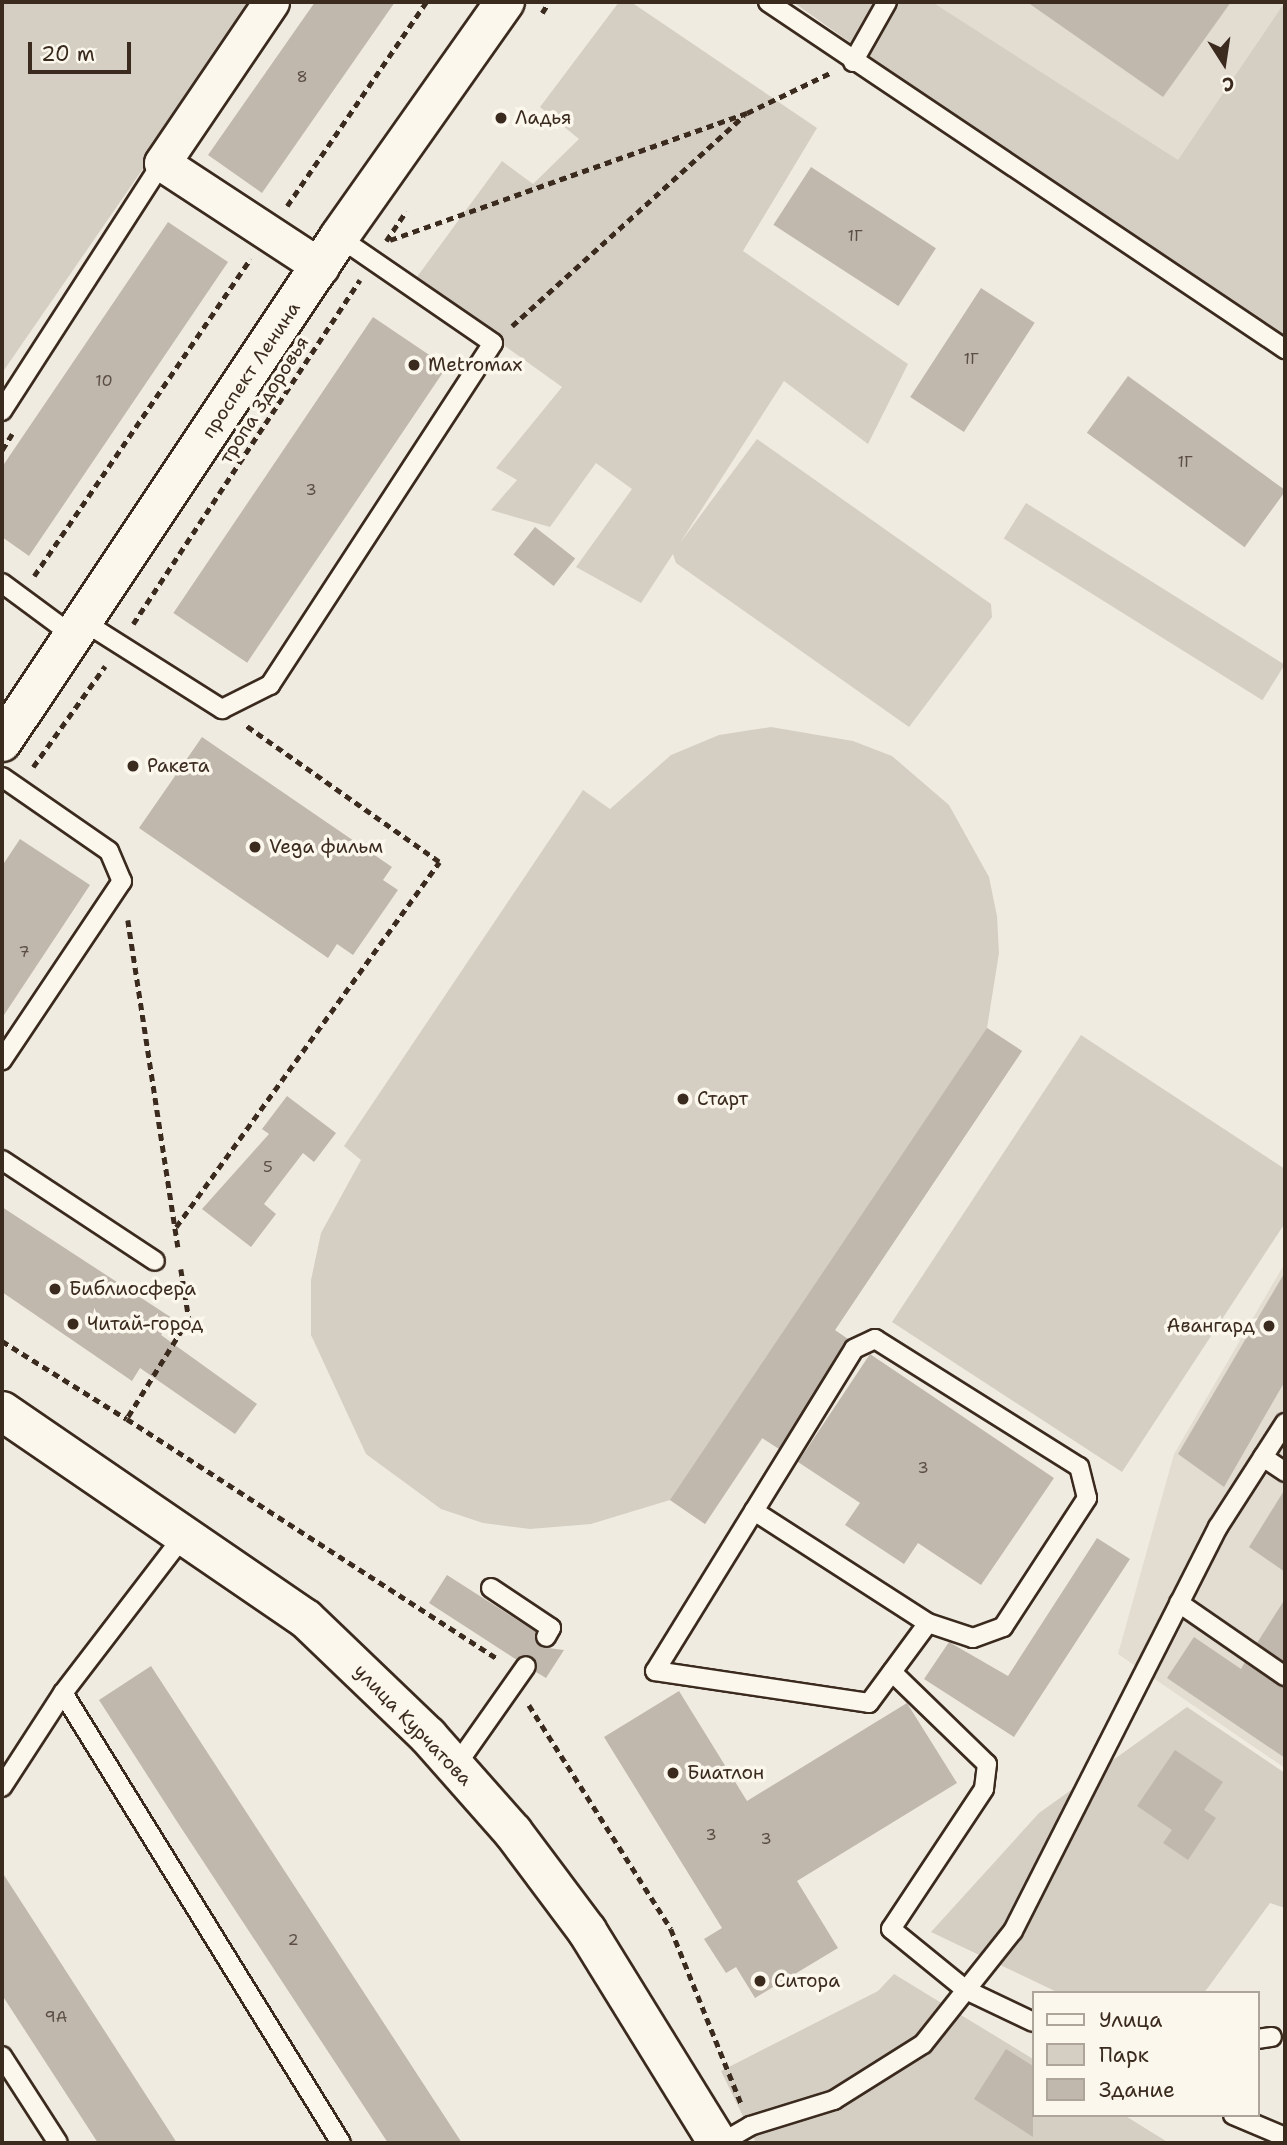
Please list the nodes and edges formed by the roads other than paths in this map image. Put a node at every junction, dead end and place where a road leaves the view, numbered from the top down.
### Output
1 (271, 2) edge
2 (768, 2) edge
3 (887, 2) edge
4 (519, 13) edge
5 (853, 62) junction
6 (162, 163) junction
7 (330, 252) junction
8 (1285, 349) edge
9 (2, 411) edge
10 (2, 583) edge
11 (76, 627) junction
12 (4, 733) edge
13 (2, 777) edge
14 (2, 1060) edge
15 (2, 1160) edge
16 (155, 1261) dead end
17 (2, 1411) edge
18 (1285, 1423) edge
19 (1263, 1457) junction
20 (1285, 1472) edge
21 (754, 1511) junction
22 (185, 1534) junction
23 (491, 1588) dead end
24 (1179, 1603) junction
25 (928, 1623) junction
26 (545, 1637) dead end
27 (526, 1665) dead end
28 (892, 1672) junction
29 (1285, 1675) edge
30 (62, 1693) junction
31 (455, 1767) junction
32 (2, 1787) edge
33 (966, 1990) junction
34 (1032, 2022) edge
35 (2, 2056) edge
36 (1238, 2117) edge
37 (1285, 2137) edge
38 (730, 2138) edge
39 (58, 2143) edge
40 (341, 2143) edge

1 - 6 street
2 - 5 lane
3 - 5 lane
4 - 7 street, проспект Ленина
5 - 8 lane
6 - 7 street
6 - 9 lane
7 - 11 street, проспект Ленина
7 - 11 lane
10 - 11 lane
11 - 12 street, проспект Ленина
13 - 14 lane
15 - 16 lane
17 - 22 street, улица Курчатова
18 - 19 lane
19 - 20 lane
19 - 24 lane
21 - 25 lane
21 - 25 lane
21 - 28 lane
22 - 30 lane
22 - 31 street, улица Курчатова
23 - 26 lane
24 - 29 lane
24 - 33 lane
25 - 28 lane
27 - 31 lane
28 - 33 lane
30 - 32 lane
30 - 40 lane
31 - 38 street, улица Курчатова
33 - 34 lane
33 - 38 lane
35 - 39 lane
36 - 37 lane

